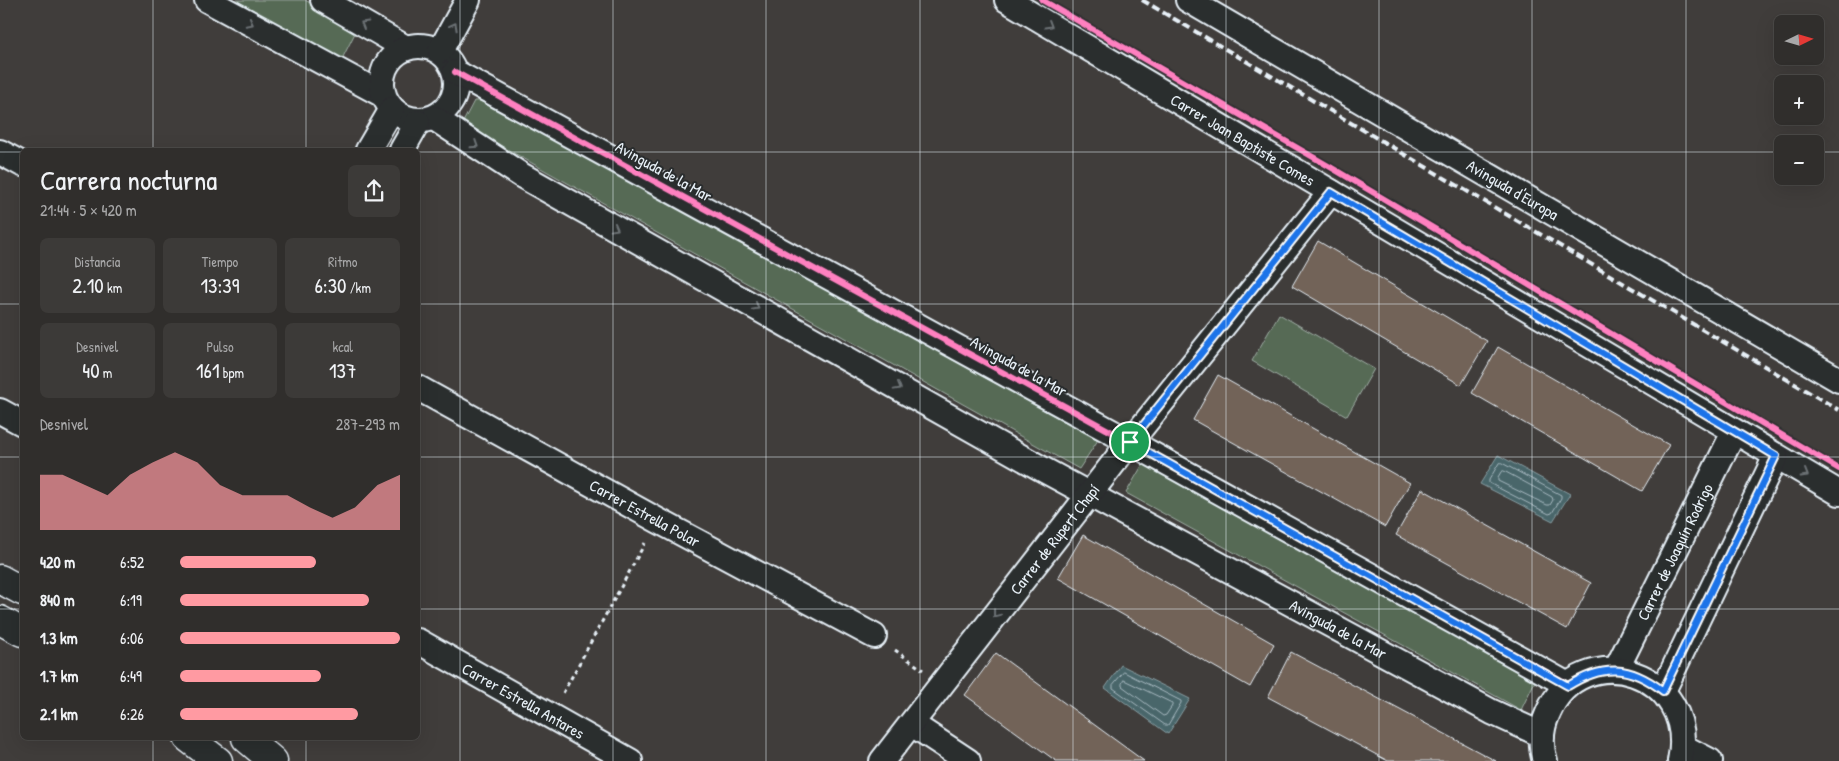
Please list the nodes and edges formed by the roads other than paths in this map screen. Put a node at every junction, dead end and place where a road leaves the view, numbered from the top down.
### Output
1 (207, 0) edge
2 (323, 0) edge
3 (468, 0) edge
4 (1007, 0) edge
5 (1188, 0) edge
6 (406, 48) junction
7 (440, 51) junction
8 (455, 72) junction
9 (387, 102) junction
10 (426, 120) junction
11 (369, 148) edge
12 (404, 148) edge
13 (0, 152) edge
14 (20, 163) edge
15 (1331, 192) junction
16 (1839, 380) edge
17 (420, 389) edge
18 (0, 411) edge
19 (20, 423) edge
20 (1734, 432) junction
21 (1130, 442) junction
22 (1776, 456) junction
23 (1839, 493) edge
24 (1089, 494) junction
25 (0, 579) edge
26 (20, 590) edge
27 (0, 620) edge
28 (20, 631) edge
29 (874, 636) road end
30 (420, 642) edge
31 (1616, 670) junction
32 (1568, 686) junction
33 (1663, 691) junction
34 (912, 724) junction
35 (1542, 735) junction
36 (191, 740) edge
37 (248, 740) edge
38 (1682, 754) edge
39 (218, 761) edge
40 (273, 761) edge
41 (630, 761) edge
42 (882, 761) edge
43 (968, 761) edge
44 (1545, 761) edge
45 (1710, 761) edge

1 -> 9 street
6 -> 2 street
7 -> 3 street
4 -> 15 street, Carrer Joan Baptiste Comes
5 - 16 street, Avinguda d'Europa
6 - 7 street
6 - 9 street
7 - 8 street
8 - 10 street
8 - 21 street, Avinguda de la Mar
9 - 10 street
9 - 11 street
10 - 12 street
10 -> 24 street, Avinguda de la Mar
13 - 14 street
15 - 20 street, Carrer Joan Baptiste Comes
15 - 21 street, Carrer de Rupert Chapí
17 - 29 street, Carrer Estrella Polar
18 - 19 street
20 - 22 street, Carrer Joan Baptiste Comes
20 - 31 street, Carrer de Joaquín Rodrigo
21 - 24 street, Carrer de Rupert Chapí
21 - 32 street, Avinguda de la Mar
22 -> 23 street, Carrer Joan Baptiste Comes
22 - 33 street
24 -> 34 street, Carrer de Rupert Chapí
24 - 35 street, Avinguda de la Mar
25 - 26 main road
27 - 28 main road
30 - 41 street, Carrer Estrella Antares
31 - 32 street
31 - 33 street
32 - 35 street
33 - 38 street
34 - 42 street, Carrer de Rupert Chapí
34 - 43 street
35 - 44 street
36 - 39 main road
37 - 40 main road
38 - 45 street

